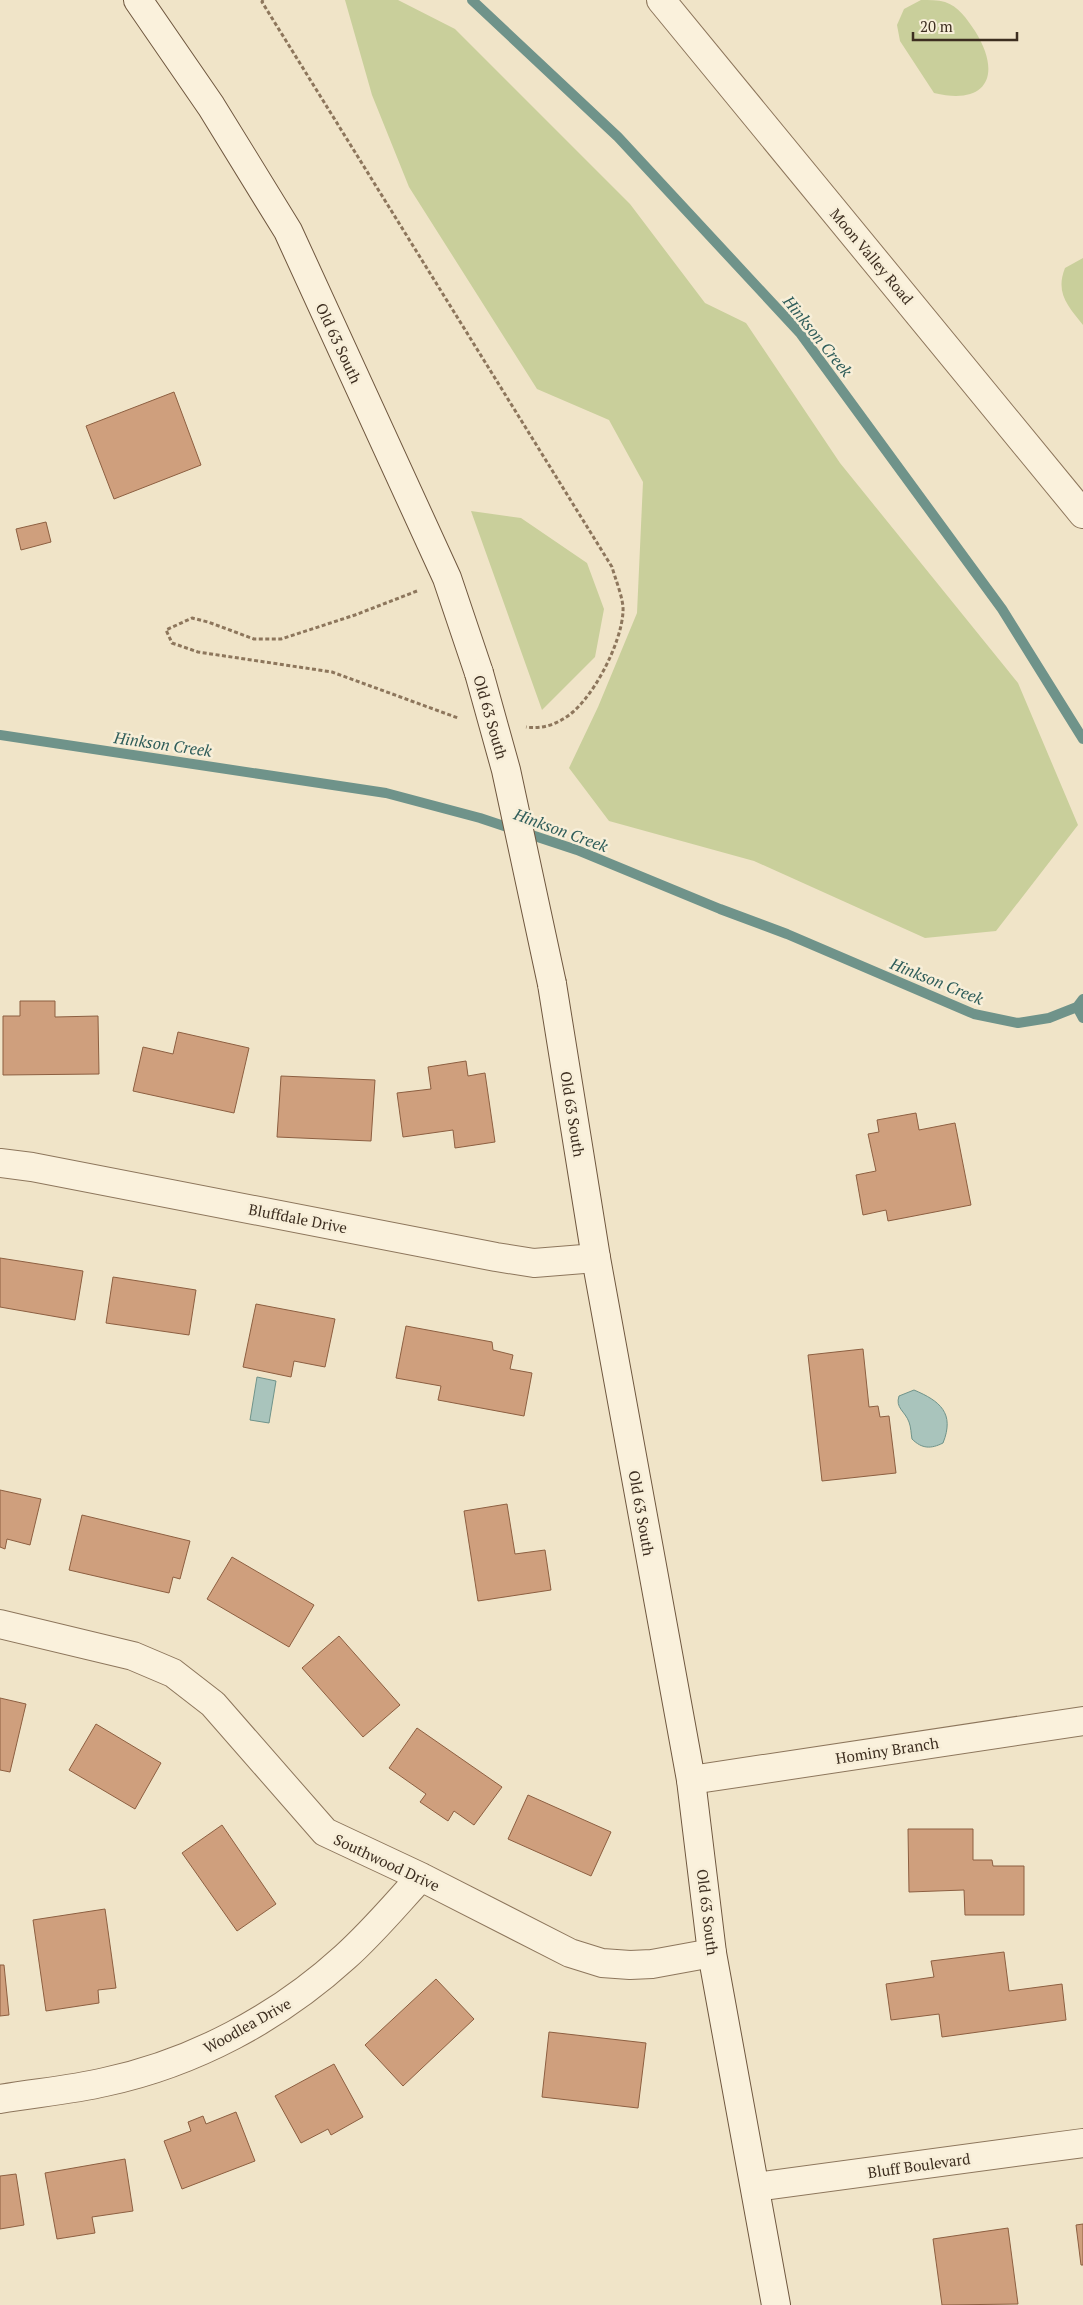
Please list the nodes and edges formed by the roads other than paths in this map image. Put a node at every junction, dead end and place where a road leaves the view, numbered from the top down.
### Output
1 (138, 0) edge
2 (661, 0) edge
3 (1083, 514) edge
4 (0, 1163) edge
5 (596, 1258) junction
6 (0, 1624) edge
7 (1083, 1721) edge
8 (691, 1780) junction
9 (421, 1877) junction
10 (712, 1952) junction
11 (0, 2099) edge
12 (1083, 2143) edge
13 (755, 2187) junction
14 (776, 2305) edge

1 - 5 street, Old 63 South, bridge
2 - 3 street, Moon Valley Road
4 - 5 street, Bluffdale Drive
5 - 8 street, Old 63 South
6 - 9 street, Southwood Drive
7 - 8 street, Hominy Branch
8 - 10 street, Old 63 South
9 - 10 street, Southwood Drive
9 - 11 street, Woodlea Drive
10 - 13 street, Old 63 South
12 - 13 street, Bluff Boulevard
13 - 14 street, Old 63 South

